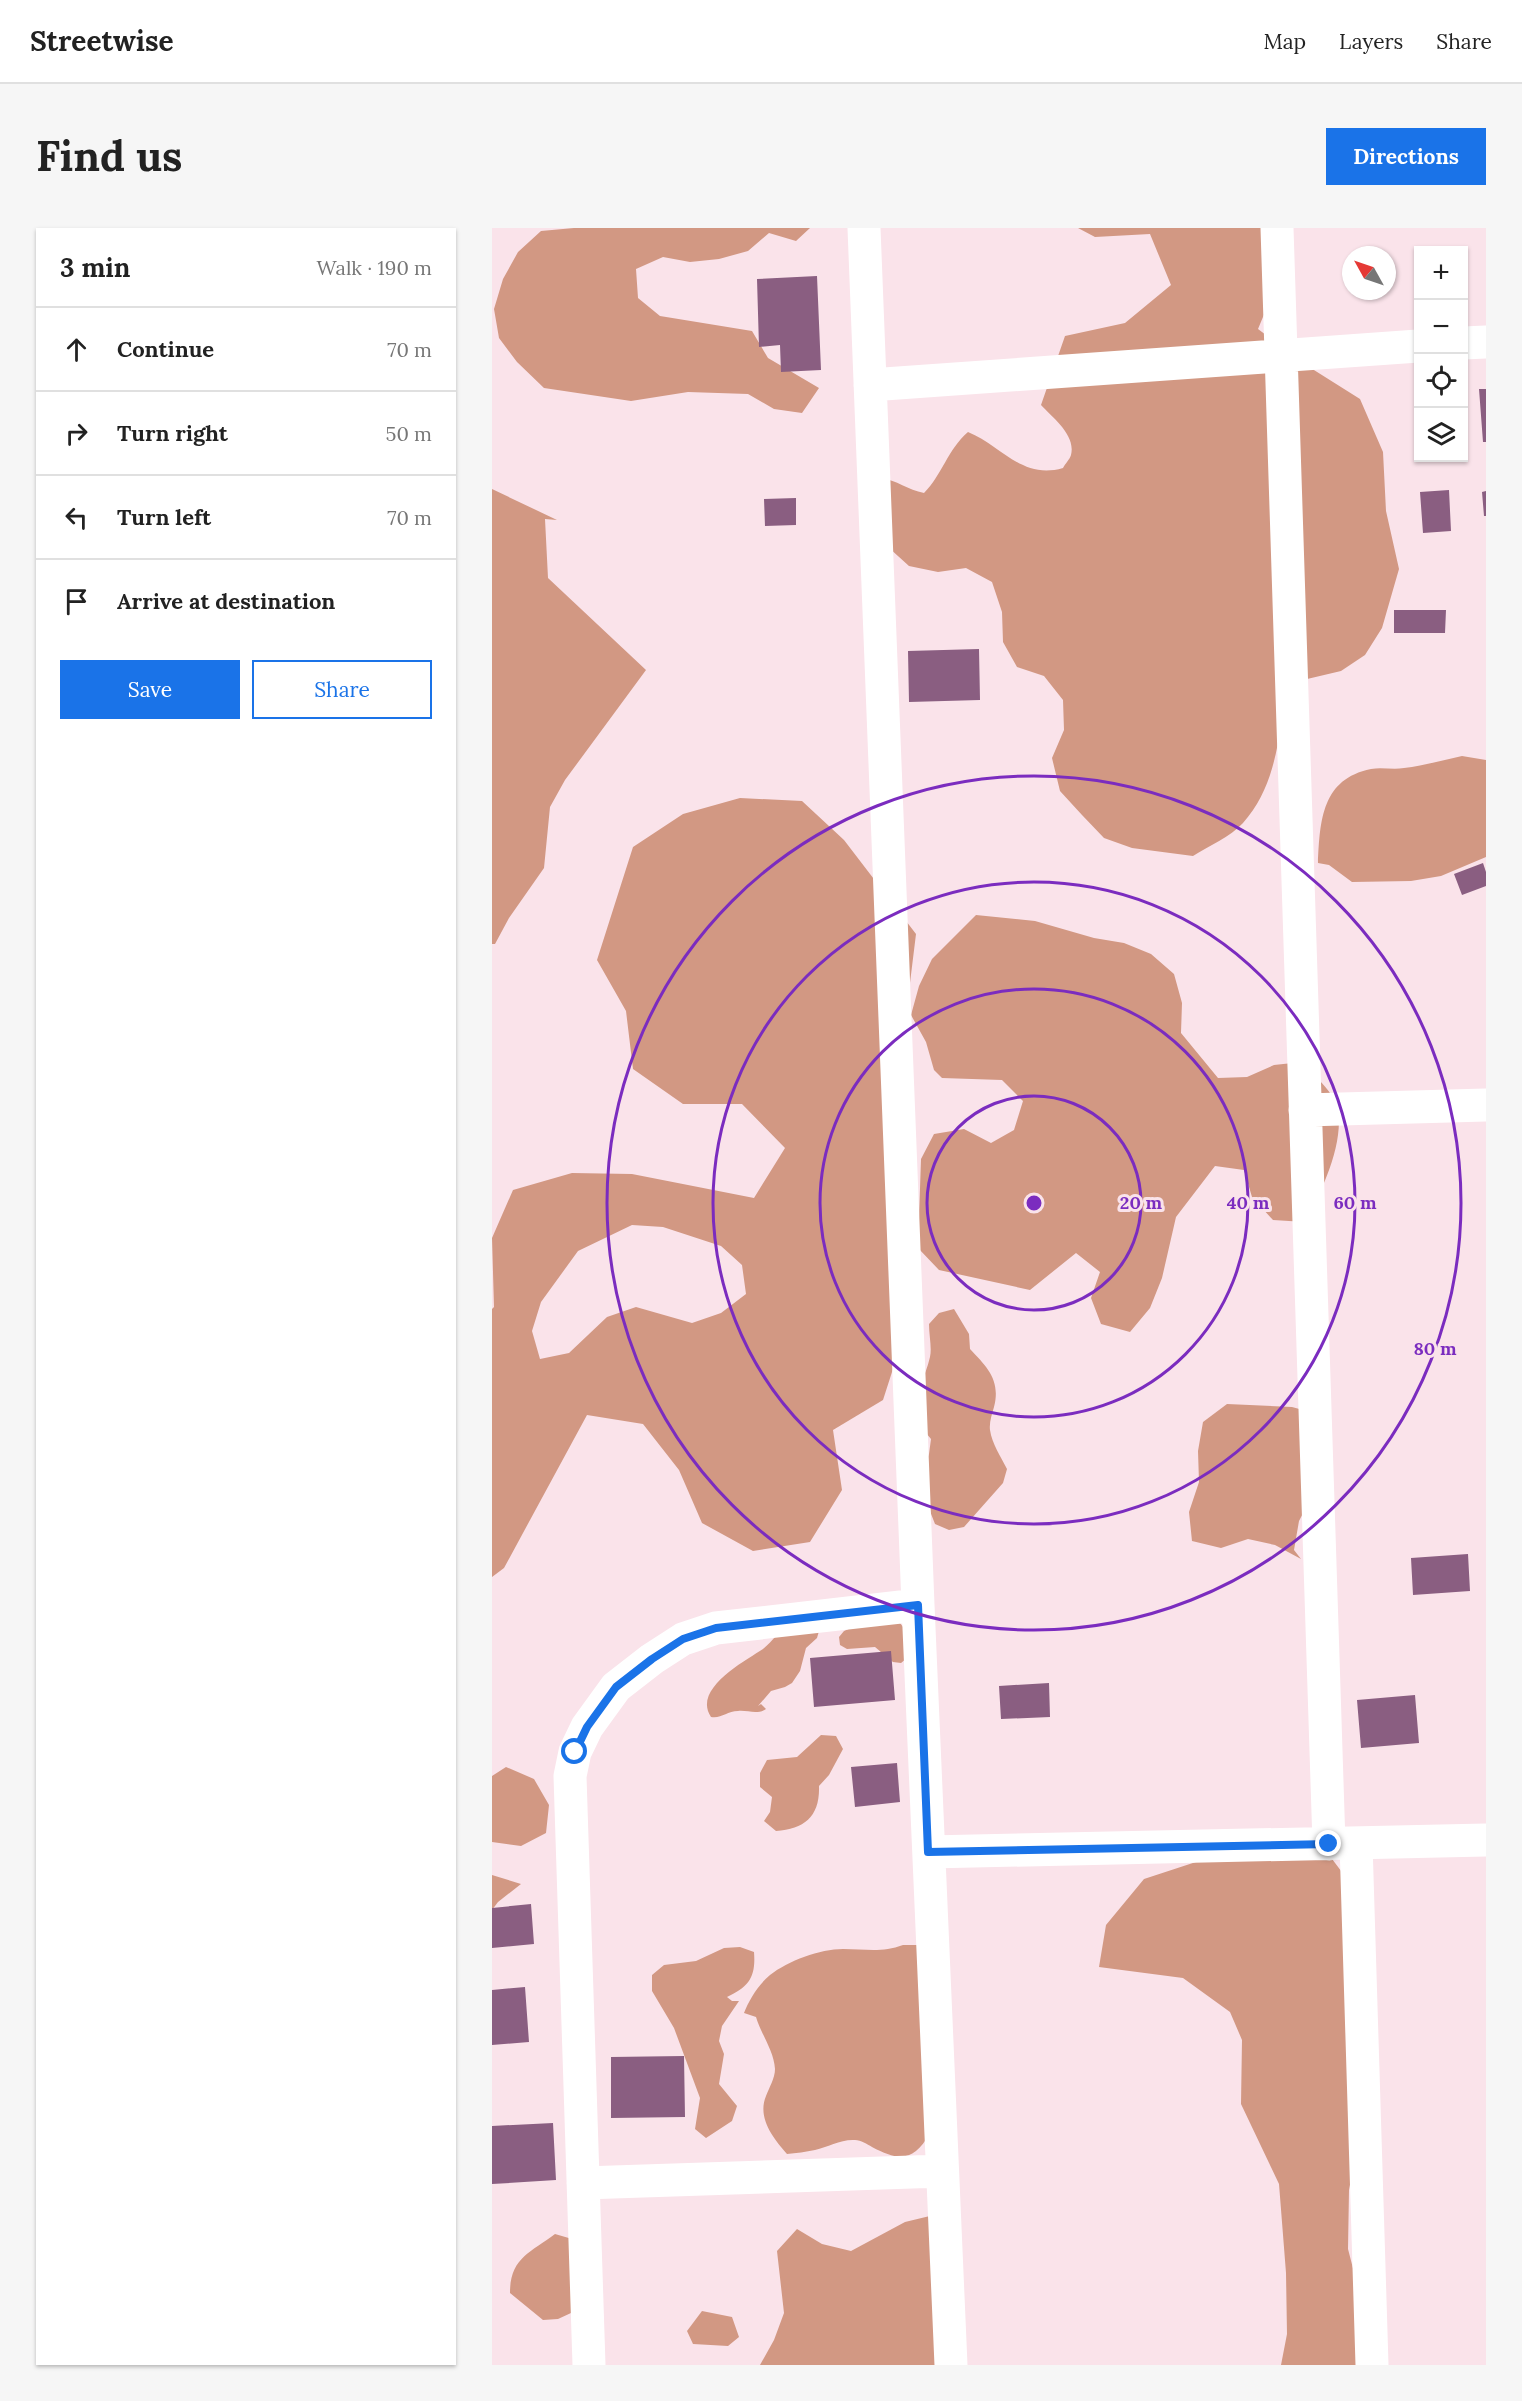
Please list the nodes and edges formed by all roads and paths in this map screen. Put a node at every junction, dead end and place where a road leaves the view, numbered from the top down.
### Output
1 (864, 228) edge
2 (1277, 228) edge
3 (1486, 342) edge
4 (1468, 343) edge
5 (1414, 346) edge
6 (1281, 356) junction
7 (870, 385) junction
8 (1486, 1106) edge
9 (1305, 1110) junction
10 (918, 1605) junction
11 (1486, 1840) edge
12 (1342, 1843) junction
13 (928, 1852) junction
14 (942, 2171) junction
15 (583, 2183) junction
16 (589, 2365) edge
17 (951, 2365) edge
18 (1372, 2365) edge

1 - 7 street
2 - 6 street
3 - 4 street
5 - 6 street
6 - 7 street
6 - 9 street
7 - 10 street
8 - 9 street
9 - 12 street
10 - 13 street
10 - 15 street
11 - 12 street
12 - 13 street
12 - 18 street
13 - 14 street
14 - 15 street
14 - 17 street
15 - 16 street

